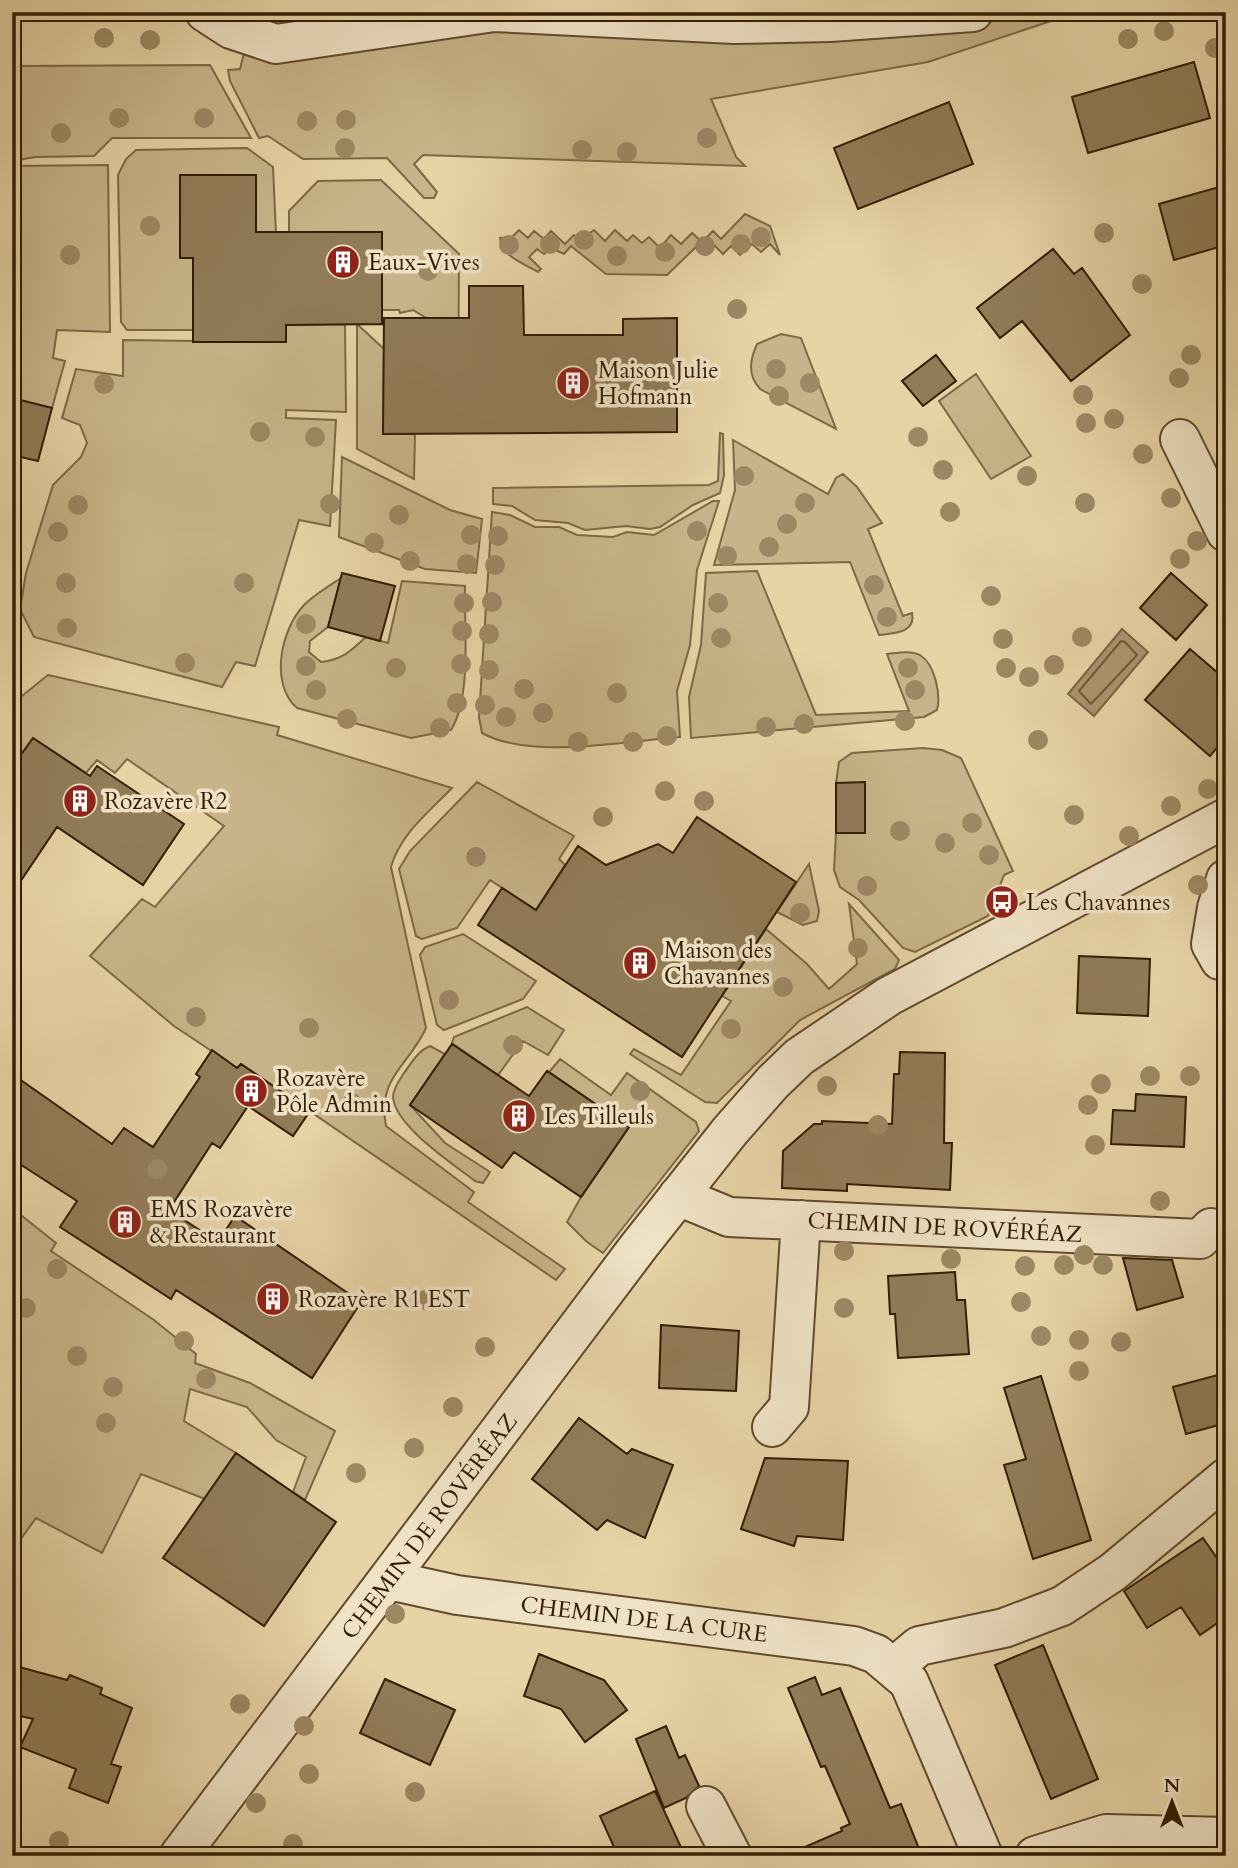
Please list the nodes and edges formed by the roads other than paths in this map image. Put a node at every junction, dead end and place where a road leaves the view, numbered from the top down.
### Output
1 (973, 12) edge
2 (899, 15) edge
3 (206, 24) edge
4 (1180, 439) dead end
5 (1226, 532) edge
6 (1217, 822) edge
7 (1226, 860) edge
8 (1226, 880) edge
9 (1226, 960) edge
10 (678, 1196) junction
11 (801, 1220) junction
12 (1211, 1228) dead end
13 (772, 1427) dead end
14 (1226, 1478) edge
15 (389, 1580) junction
16 (894, 1667) junction
17 (706, 1806) dead end
18 (1226, 1837) edge
19 (179, 1856) edge
20 (732, 1856) edge
21 (983, 1856) edge
22 (1035, 1856) edge

1 - 2 street
2 - 3 street
4 - 5 street
6 - 7 street, CHEMIN DE ROVÉRÉAZ
6 - 10 street, CHEMIN DE ROVÉRÉAZ
8 - 9 street
10 - 11 street, CHEMIN DE ROVÉRÉAZ
10 - 15 street, CHEMIN DE ROVÉRÉAZ
11 - 12 street, CHEMIN DE ROVÉRÉAZ
11 - 13 street
14 - 16 street
15 - 16 street, CHEMIN DE LA CURE
15 - 19 street, CHEMIN DE ROVÉRÉAZ
16 - 21 street, CHEMIN DE LA CURE
17 - 20 street
18 - 22 street

